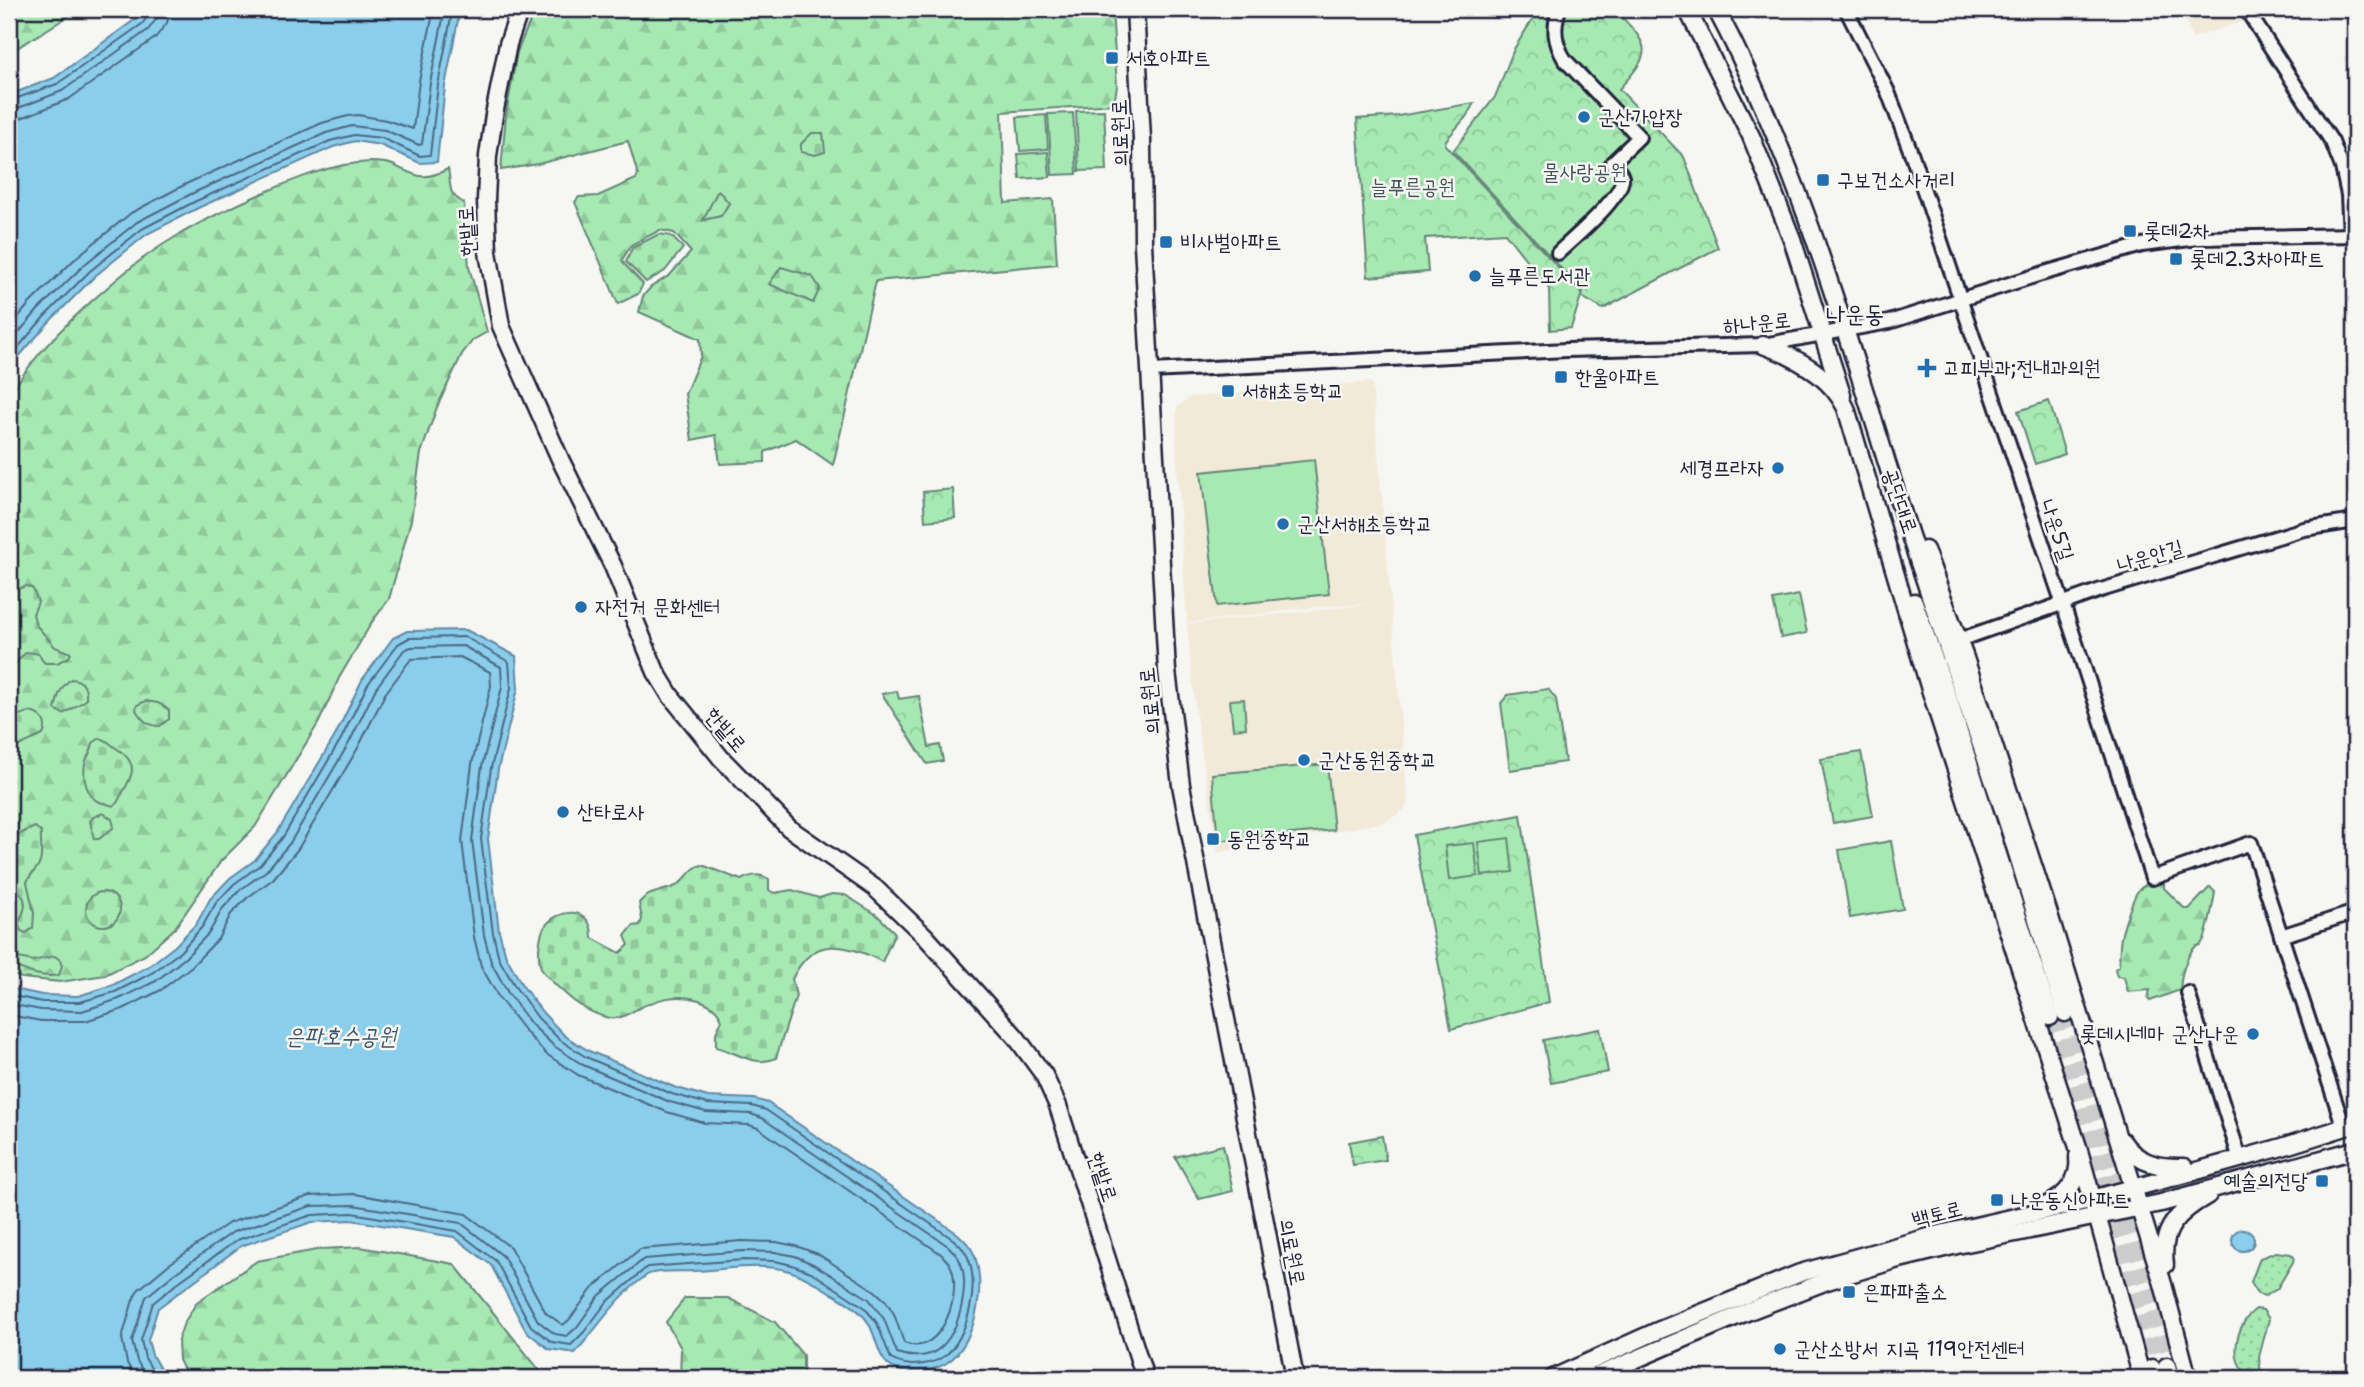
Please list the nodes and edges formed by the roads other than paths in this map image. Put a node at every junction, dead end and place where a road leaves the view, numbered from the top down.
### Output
1 (520, 9) edge
2 (1135, 9) edge
3 (1559, 9) edge
4 (1687, 9) edge
5 (1716, 9) edge
6 (1846, 9) edge
7 (2246, 9) edge
8 (2340, 161) junction
9 (2355, 161) edge
10 (2353, 235) edge
11 (1558, 253) dead end
12 (1959, 300) junction
13 (1846, 329) junction
14 (1822, 334) junction
15 (1763, 345) junction
16 (1151, 371) junction
17 (1846, 408) junction
18 (1881, 443) junction
19 (2355, 521) edge
20 (2062, 604) junction
21 (1959, 640) junction
22 (2355, 912) edge
23 (2281, 936) junction
24 (2188, 993) dead end
25 (2350, 1126) edge
26 (2116, 1131) junction
27 (2076, 1140) junction
28 (2355, 1150) edge
29 (2234, 1160) junction
30 (2134, 1187) junction
31 (2224, 1187) junction
32 (2093, 1198) junction
33 (2140, 1207) junction
34 (2098, 1216) junction
35 (2016, 1217) junction
36 (2174, 1323) junction
37 (2157, 1374) edge
38 (1145, 1378) edge
39 (1296, 1378) edge
40 (1553, 1378) edge
41 (1592, 1378) edge
42 (2188, 1378) edge

1 - 38 street, 한밭로
2 - 16 street, 의료원로
3 - 11 street
4 - 14 street, 공단대로
5 - 13 street, 공단대로
6 - 12 street, 나운5길
7 - 8 street
8 - 9 street
8 - 10 street
10 - 12 street, 하나운로
12 - 13 street, 하나운로
12 - 20 street, 나운5길
13 - 14 street, 하나운로
13 - 18 street, 공단대로
14 - 15 street, 하나운로
14 - 17 street, 공단대로
15 - 16 street, 하나운로
15 - 17 street
16 - 39 street, 의료원로
17 - 18 street, 공단대로
17 - 27 street
18 - 21 street
19 - 20 street, 나운안길
20 - 21 street, 나운안길
20 - 23 street, 나운5길
21 - 26 street
22 - 23 street
23 - 25 street, 백토로
24 - 29 street
25 - 29 street, 백토로
26 - 29 street
26 - 30 street
27 - 32 street
27 - 35 street
28 - 31 street, 백토로
29 - 30 street, 백토로
30 - 32 street, 백토로
30 - 33 street
31 - 33 street, 백토로
31 - 36 street
32 - 34 street
32 - 35 street, 백토로
33 - 34 street, 백토로
33 - 36 street
34 - 37 street
34 - 41 street, 백토로
35 - 40 street, 백토로
36 - 42 street

